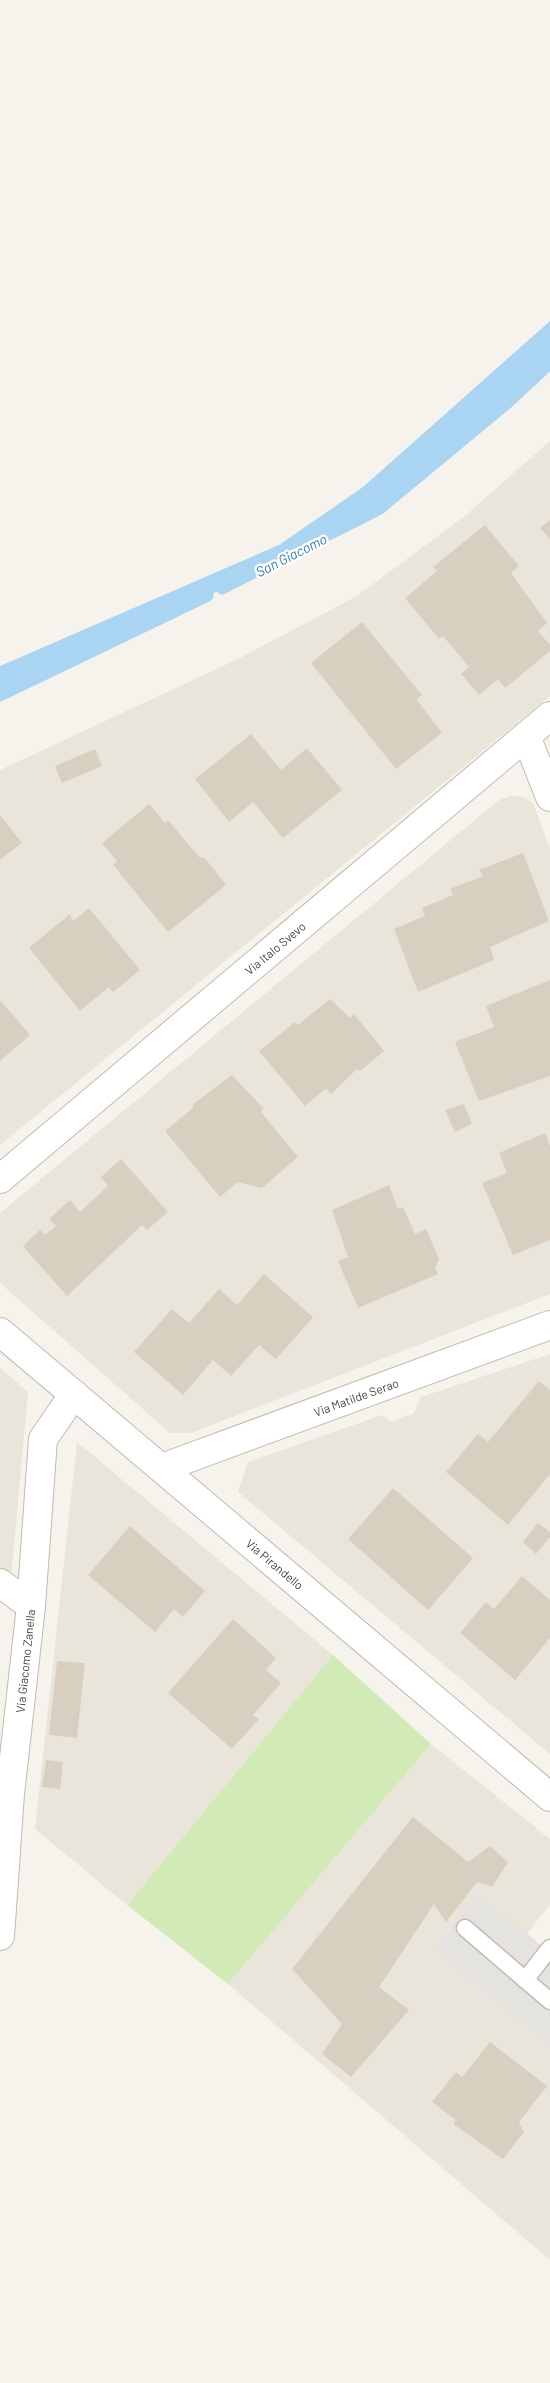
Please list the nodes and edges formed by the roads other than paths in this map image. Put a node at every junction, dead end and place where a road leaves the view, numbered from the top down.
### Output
1 (550, 716) edge
2 (526, 736) junction
3 (550, 797) edge
4 (0, 1179) edge
5 (550, 1324) edge
6 (0, 1332) edge
7 (74, 1394) junction
8 (162, 1468) junction
9 (0, 1583) edge
10 (31, 1606) junction
11 (550, 1797) edge
12 (4, 1831) edge
13 (465, 1928) dead end
14 (0, 1936) edge
15 (550, 1948) edge
16 (525, 1980) junction
17 (550, 2001) edge

1 - 2 street, Via Italo Svevo
2 - 3 street
2 - 4 street, Via Italo Svevo
5 - 8 street, Via Matilde Serao
6 - 7 street, Via Pirandello
7 - 8 street, Via Pirandello
7 - 10 street, Via Giacomo Zanella
8 - 11 street, Via Pirandello
9 - 10 street
10 - 12 street, Via Giacomo Zanella
12 - 14 street, Via Giacomo Zanella
13 - 16 lane
15 - 16 lane
16 - 17 lane

